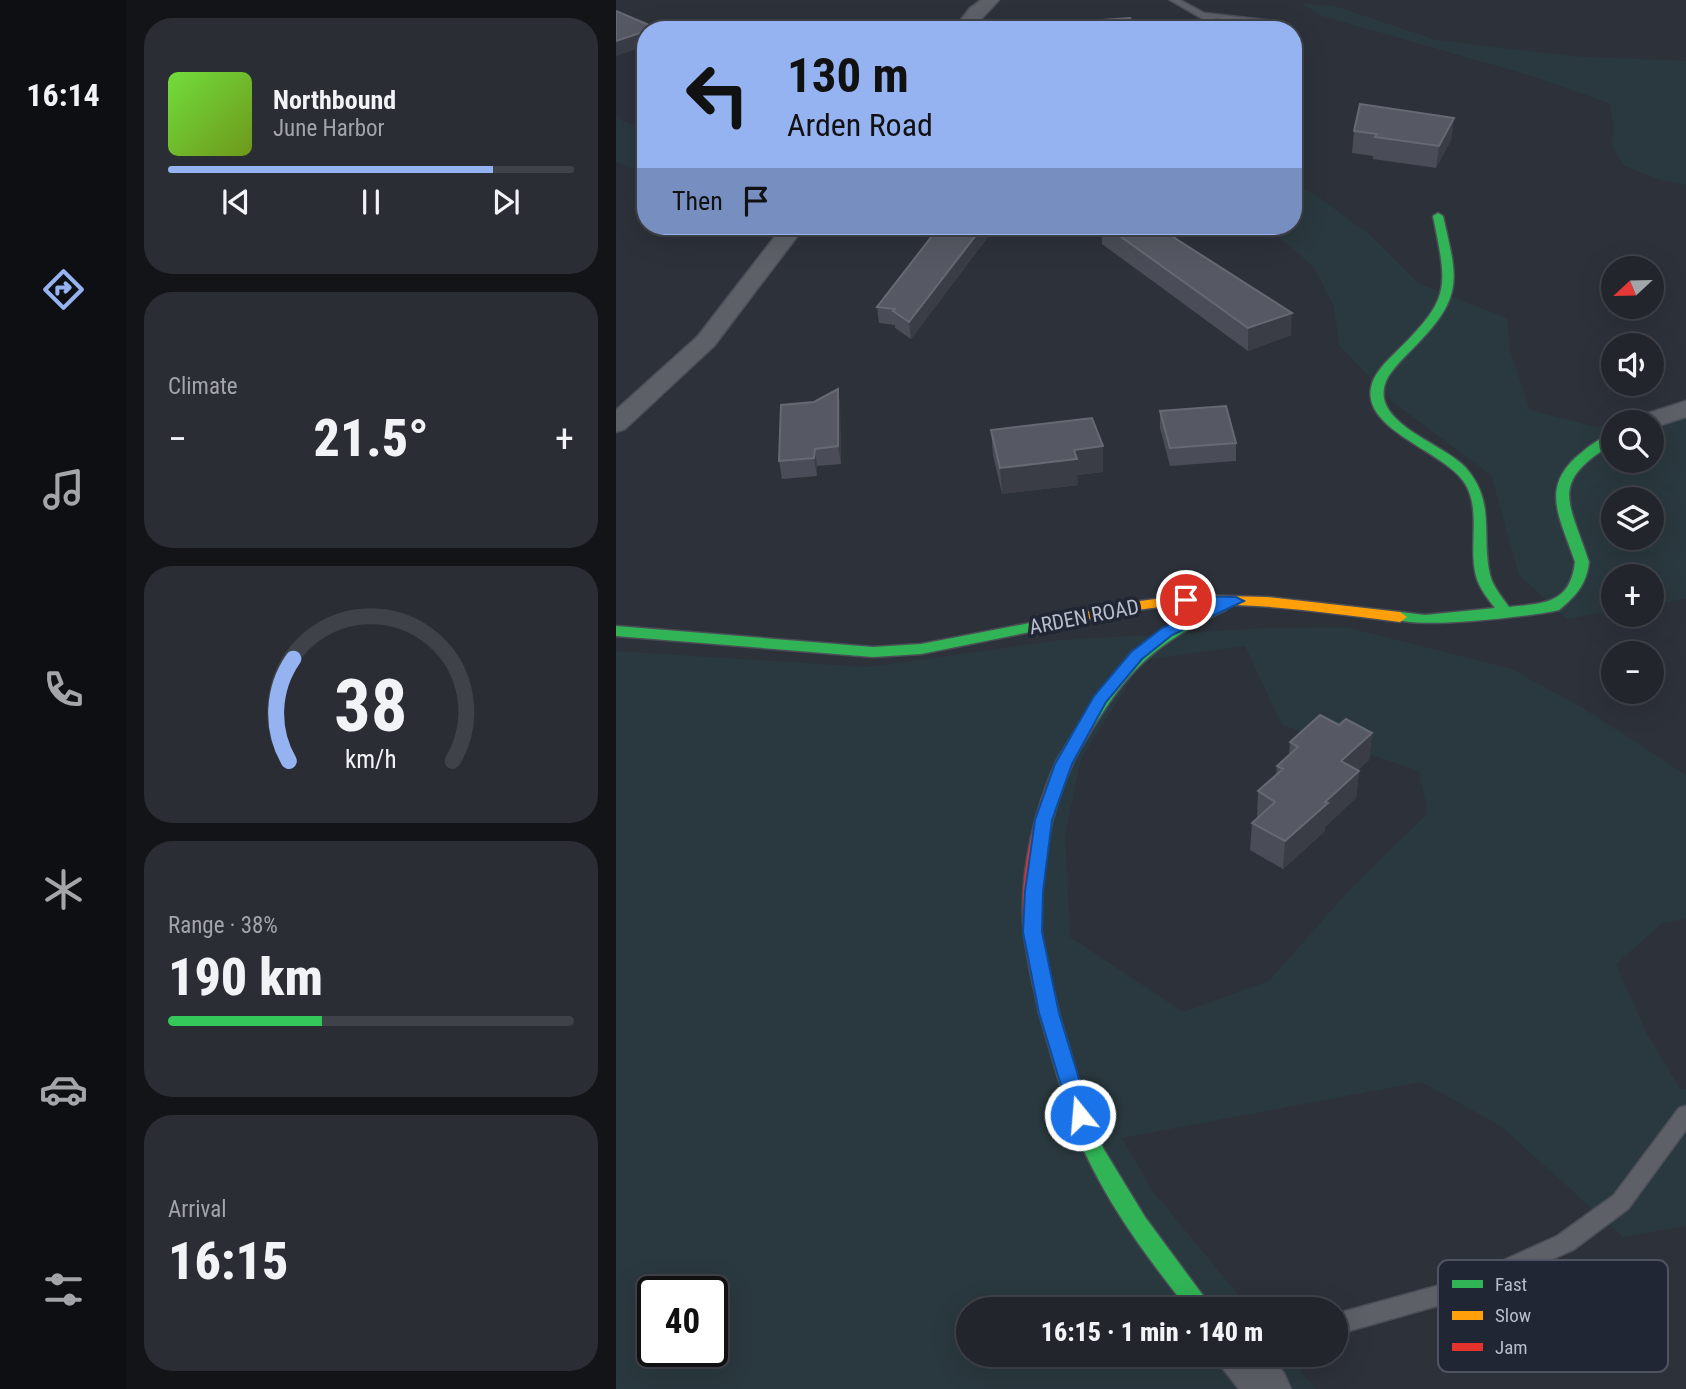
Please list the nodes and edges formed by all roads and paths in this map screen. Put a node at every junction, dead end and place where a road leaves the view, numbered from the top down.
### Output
1 (991, 0) edge
2 (1174, 0) edge
3 (1206, 15) junction
4 (969, 21) edge
5 (1215, 21) edge
6 (1263, 21) edge
7 (1438, 216) dead end
8 (787, 235) edge
9 (1686, 409) edge
10 (1664, 416) edge
11 (616, 424) edge
12 (1601, 445) edge
13 (1236, 601) junction
14 (1506, 612) junction
15 (616, 631) edge
16 (1686, 1114) edge
17 (1527, 1260) edge
18 (1438, 1296) edge
19 (1192, 1297) edge
20 (1348, 1321) edge
21 (1250, 1367) edge
22 (1268, 1389) edge

1 - 4 street
2 - 3 lane
3 - 5 lane
3 - 6 lane
7 - 14 street
8 - 11 street
9 - 10 street
12 - 14 street, ARDEN ROAD
13 - 14 street, ARDEN ROAD
13 - 15 street, ARDEN ROAD
13 - 19 street
16 - 17 lane
18 - 20 lane
21 - 22 street

